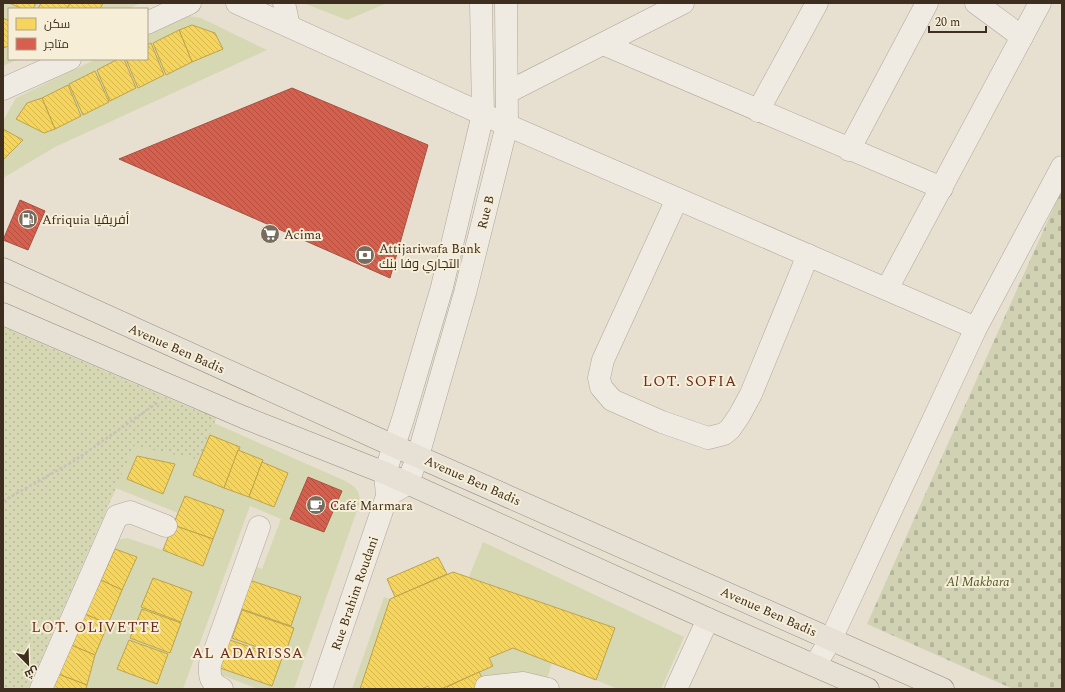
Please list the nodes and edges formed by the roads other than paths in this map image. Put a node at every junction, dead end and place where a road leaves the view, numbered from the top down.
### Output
1 (190, 3) edge
2 (237, 3) edge
3 (284, 3) edge
4 (481, 3) edge
5 (506, 3) edge
6 (683, 3) edge
7 (817, 3) edge
8 (927, 3) edge
9 (976, 3) edge
10 (1040, 3) edge
11 (148, 23) edge
12 (289, 26) junction
13 (1022, 37) junction
14 (603, 44) junction
15 (68, 60) edge
16 (3, 89) edge
17 (508, 92) junction
18 (758, 111) junction
19 (483, 114) junction
20 (507, 125) junction
21 (849, 150) junction
22 (1062, 167) edge
23 (942, 188) junction
24 (677, 198) junction
25 (808, 255) junction
26 (3, 269) edge
27 (887, 289) junction
28 (3, 314) edge
29 (976, 328) junction
30 (394, 446) junction
31 (418, 456) junction
32 (385, 473) junction
33 (407, 484) junction
34 (387, 496) junction
35 (166, 526) dead end
36 (259, 527) dead end
37 (708, 619) junction
38 (831, 639) junction
39 (815, 666) junction
40 (486, 687) dead end
41 (41, 689) edge
42 (222, 689) edge
43 (321, 689) edge
44 (548, 689) edge
45 (676, 689) edge
46 (868, 689) edge
47 (943, 689) edge

1 - 11 street
2 - 12 street
3 - 12 street
4 - 19 street, Rue B
5 - 17 street, Rue B
6 - 14 street
7 - 18 street
8 - 21 street
9 - 13 street
10 - 13 street
12 - 19 street
13 - 23 street
14 - 17 street
14 - 18 street
15 - 16 street
17 - 20 street, Rue B
18 - 21 street
19 - 20 street
19 - 30 street, Rue B
20 - 24 street
20 - 31 street, Rue B
21 - 23 street
22 - 29 street
23 - 27 street
24 - 25 street
24 - 25 street
25 - 27 street
26 - 30 main road, Avenue Ben Badis
27 - 29 street
28 - 32 main road
29 - 38 street
30 - 31 main road, Avenue Ben Badis
30 - 32 street, Rue B
31 - 33 street, Rue B
31 - 38 main road, Avenue Ben Badis
32 - 33 main road
32 - 34 street
33 - 34 street
33 - 37 main road
34 - 43 street, Rue Brahim Roudani
35 - 41 street
36 - 42 street
37 - 39 main road
37 - 45 street
38 - 39 street
38 - 47 main road, Avenue Ben Badis
39 - 46 main road
40 - 44 street

